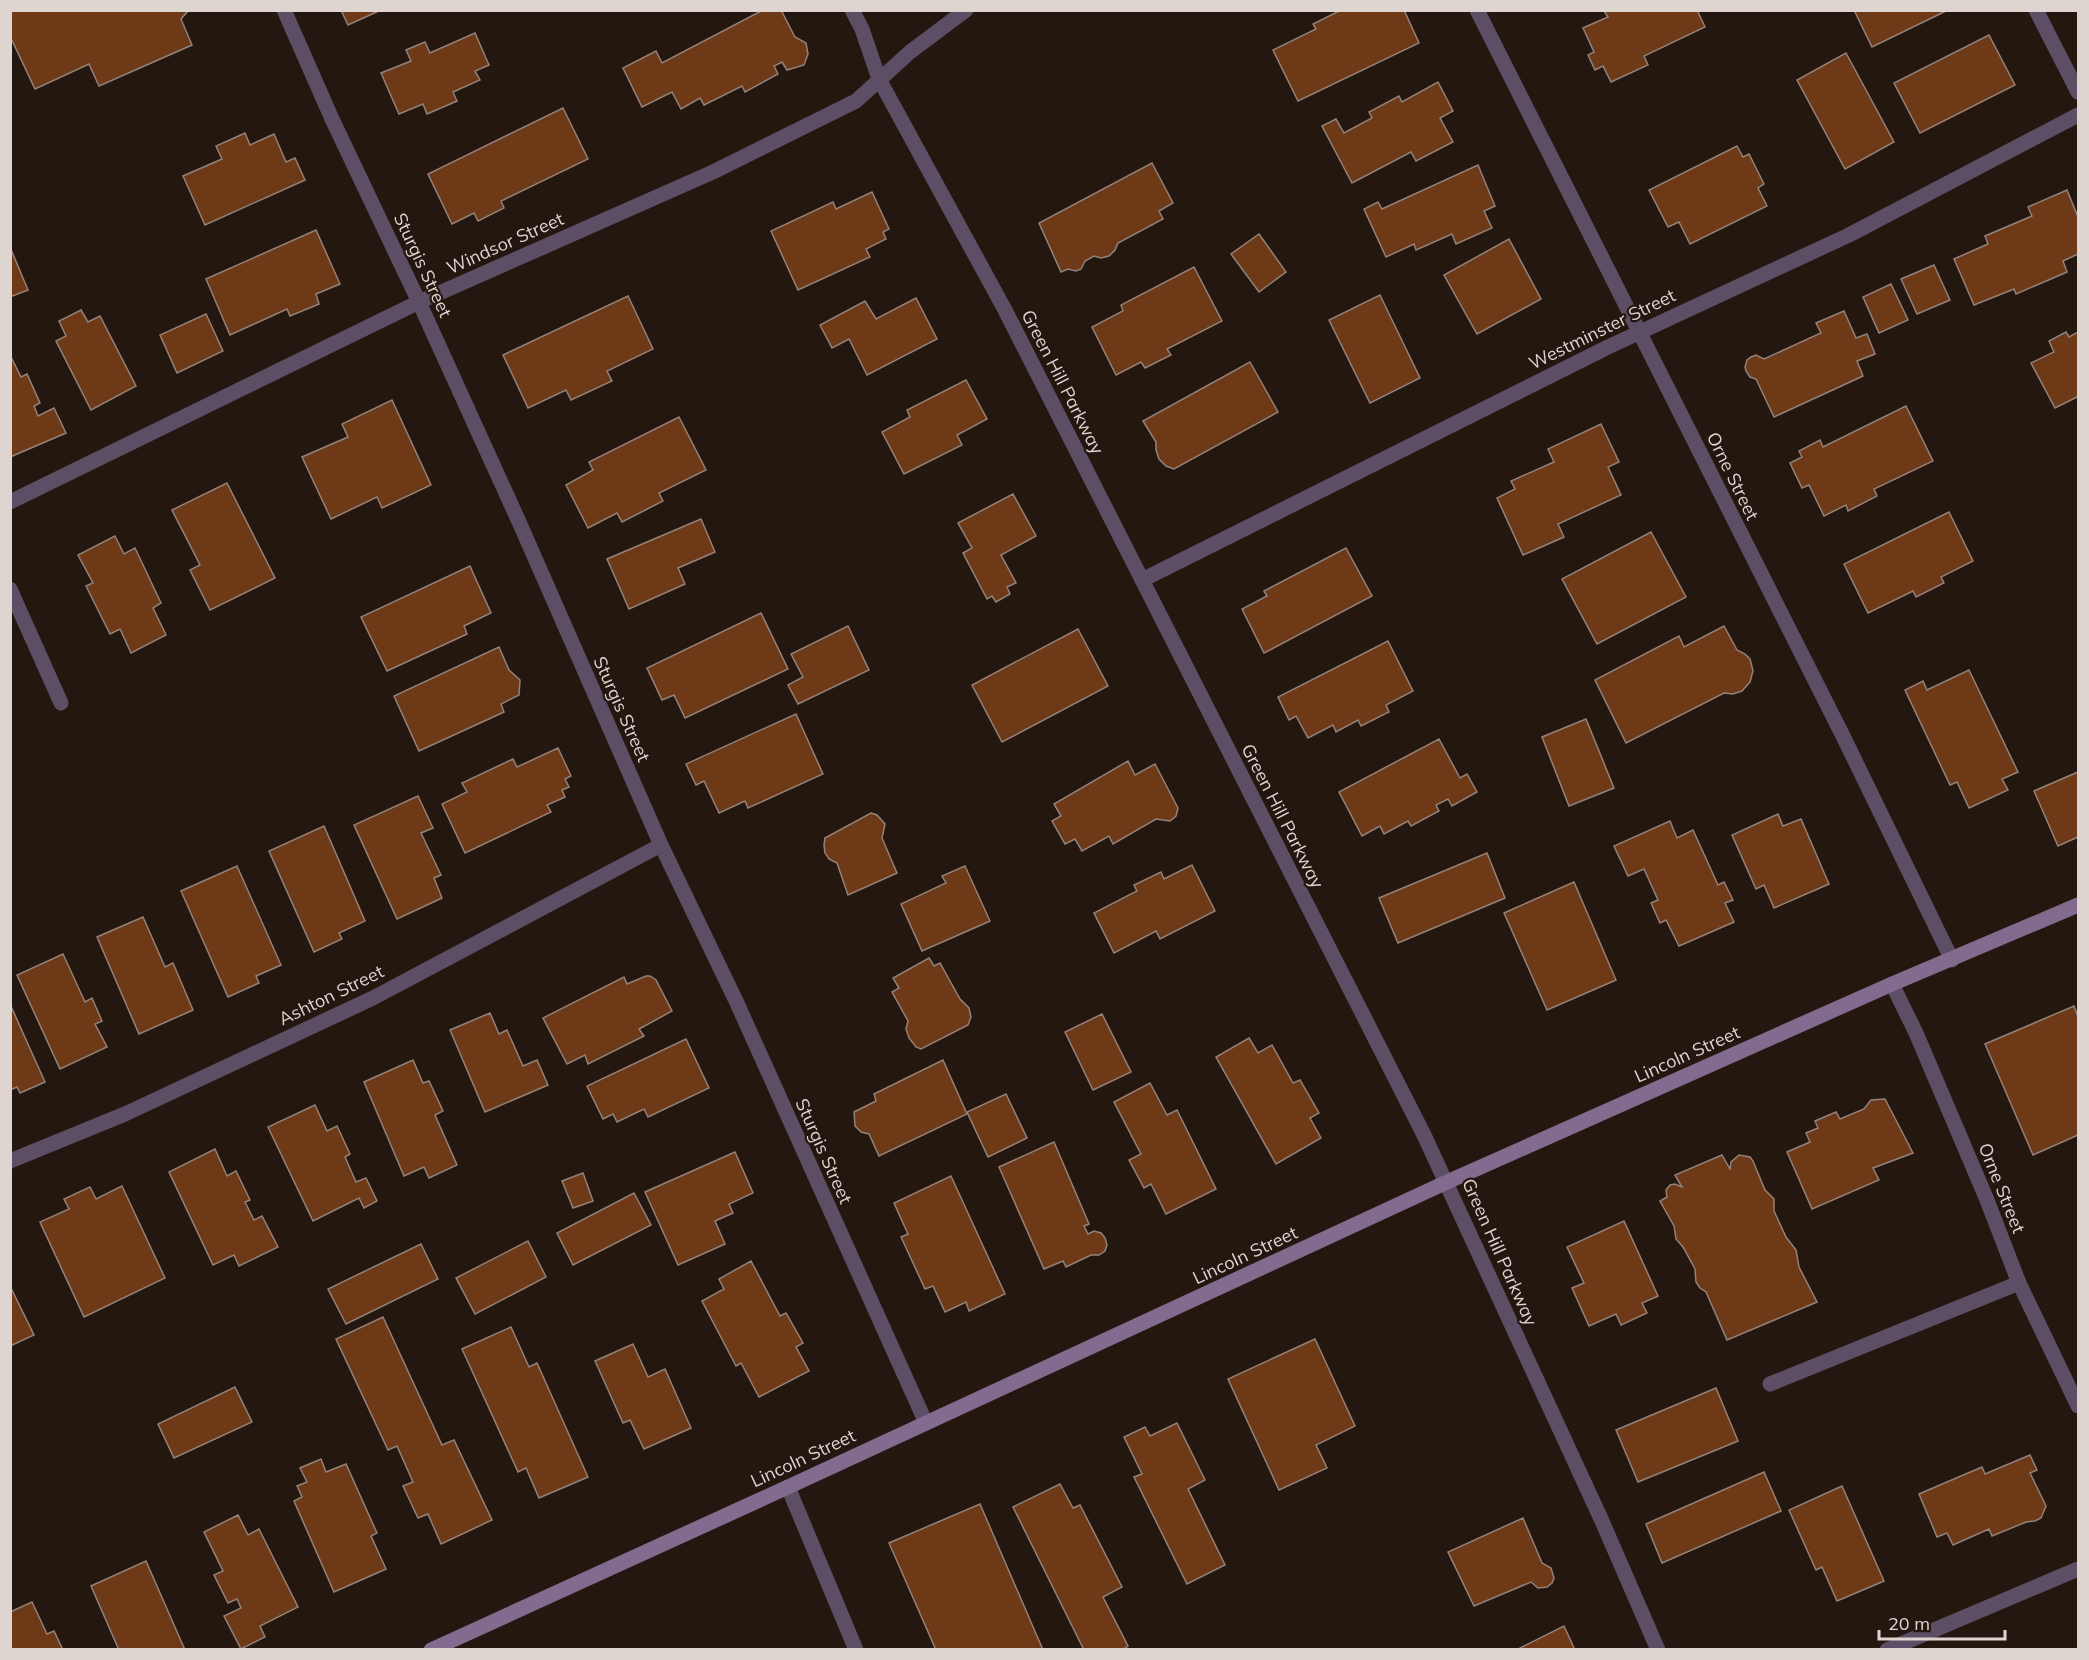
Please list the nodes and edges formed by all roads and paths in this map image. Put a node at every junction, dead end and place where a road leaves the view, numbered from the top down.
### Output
1 (284, 10) edge
2 (852, 10) edge
3 (966, 10) edge
4 (1477, 10) edge
5 (2036, 10) edge
6 (879, 79) junction
7 (2079, 92) edge
8 (2079, 115) edge
9 (419, 302) junction
10 (1640, 332) junction
11 (10, 502) edge
12 (1142, 580) junction
13 (10, 589) edge
14 (62, 703) dead end
15 (661, 845) junction
16 (2079, 905) edge
17 (1952, 960) junction
18 (1892, 984) junction
19 (10, 1161) edge
20 (1447, 1182) junction
21 (2019, 1283) junction
22 (1770, 1384) dead end
23 (2079, 1406) edge
24 (927, 1423) junction
25 (788, 1487) junction
26 (2079, 1569) edge
27 (437, 1648) edge
28 (856, 1650) edge
29 (1658, 1650) edge
30 (1887, 1650) edge

1 - 9 street, Sturgis Street
2 - 6 street, Green Hill Parkway
3 - 6 street, Windsor Street
4 - 10 street, Orne Street
5 - 7 street
6 - 9 street, Windsor Street
6 - 12 street, Green Hill Parkway
8 - 10 street, Westminster Street
9 - 11 street, Windsor Street
9 - 15 street, Sturgis Street
10 - 12 street, Westminster Street
10 - 17 street, Orne Street
12 - 20 street, Green Hill Parkway
13 - 14 street
15 - 19 street, Ashton Street
15 - 24 street, Sturgis Street
16 - 17 main road, Lincoln Street
17 - 18 main road, Lincoln Street
18 - 20 main road, Lincoln Street
18 - 21 street, Orne Street
20 - 24 main road, Lincoln Street
20 - 29 street, Green Hill Parkway
21 - 22 street
21 - 23 street, Orne Street
24 - 25 main road, Lincoln Street
25 - 27 main road, Lincoln Street
25 - 28 street
26 - 30 street

